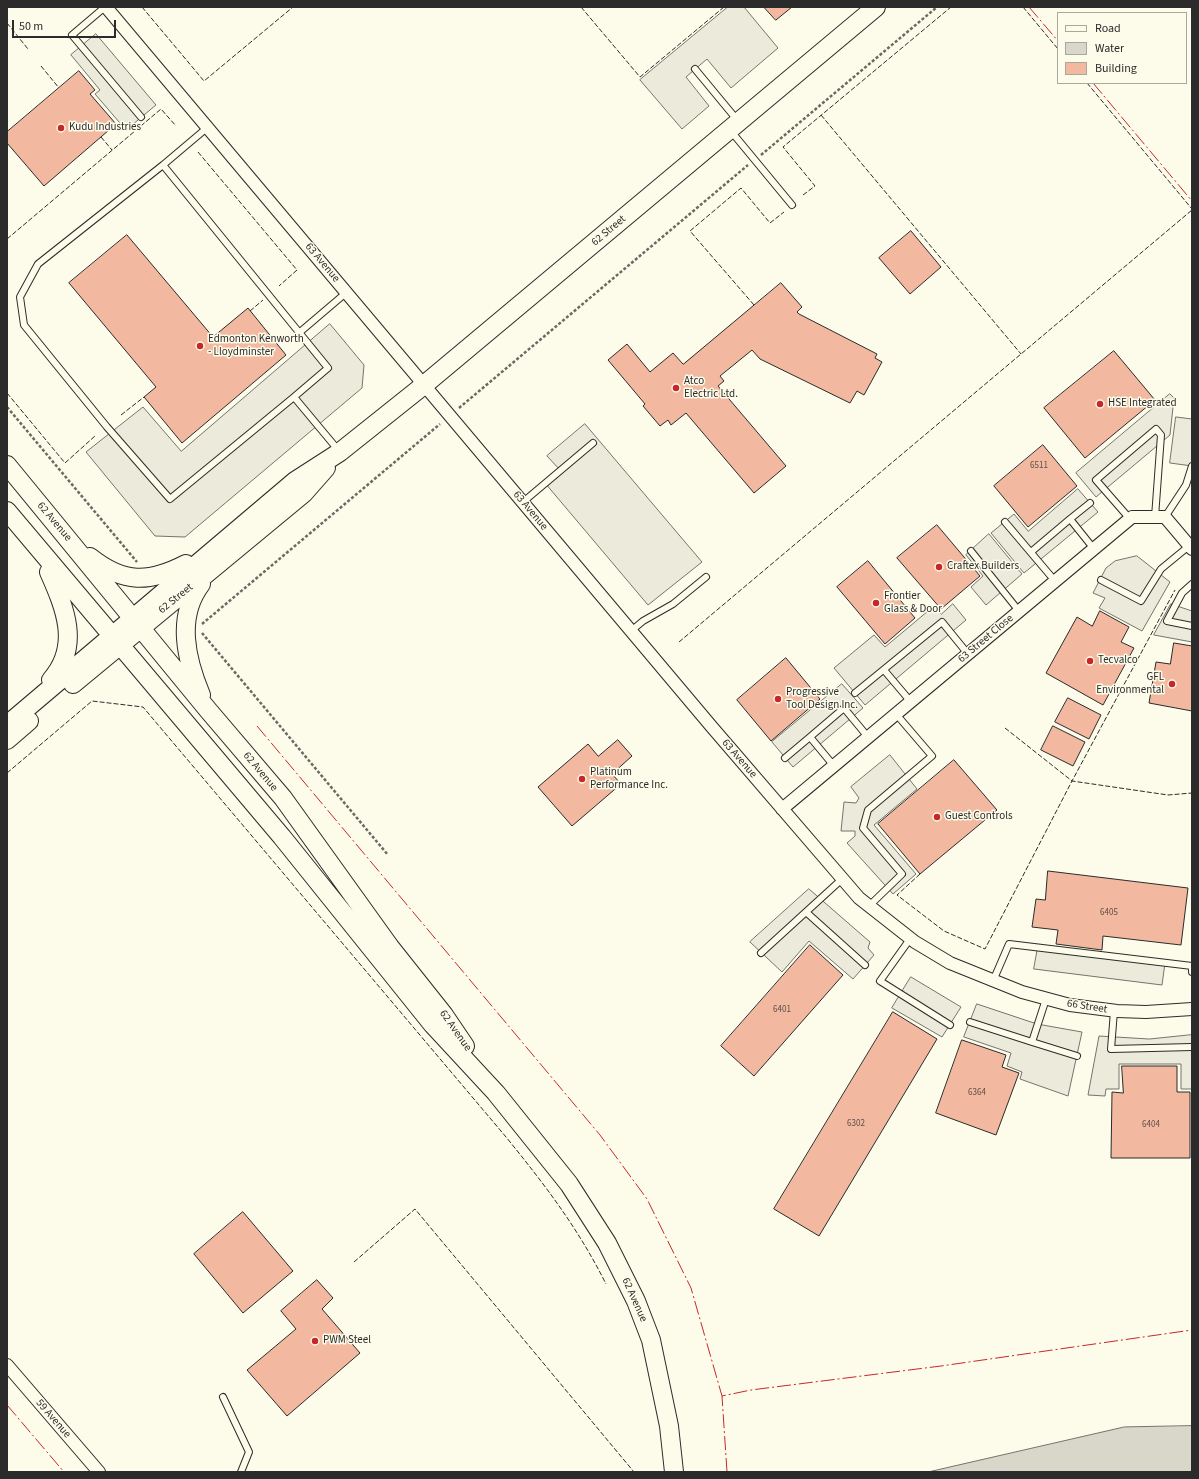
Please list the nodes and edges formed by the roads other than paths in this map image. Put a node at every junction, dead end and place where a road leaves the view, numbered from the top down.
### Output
1 (105, 7) edge
2 (876, 7) edge
3 (695, 69) dead end
4 (141, 117) dead end
5 (735, 126) junction
6 (208, 127) junction
7 (163, 165) junction
8 (792, 204) dead end
9 (347, 292) junction
10 (300, 332) junction
11 (424, 385) junction
12 (294, 397) junction
13 (593, 443) dead end
14 (340, 452) junction
15 (7, 465) edge
16 (1192, 466) edge
17 (523, 502) junction
18 (1090, 503) dead end
19 (7, 511) edge
20 (1160, 517) junction
21 (1070, 519) junction
22 (1130, 519) junction
23 (1005, 522) dead end
24 (67, 537) junction
25 (216, 547) junction
26 (1190, 548) edge
27 (1094, 549) junction
28 (971, 551) dead end
29 (1031, 552) junction
30 (41, 553) junction
31 (212, 569) junction
32 (706, 577) dead end
33 (1101, 580) dead end
34 (1055, 582) junction
35 (1192, 584) edge
36 (1020, 611) junction
37 (136, 623) junction
38 (1192, 626) edge
39 (631, 631) junction
40 (115, 641) junction
41 (968, 654) junction
42 (884, 670) junction
43 (855, 693) dead end
44 (911, 702) junction
45 (26, 708) junction
46 (208, 710) junction
47 (896, 714) junction
48 (7, 725) edge
49 (810, 737) junction
50 (868, 737) junction
51 (7, 740) edge
52 (785, 758) dead end
53 (834, 766) junction
54 (782, 809) junction
55 (841, 880) junction
56 (868, 906) junction
57 (806, 912) junction
58 (910, 939) junction
59 (761, 953) dead end
60 (865, 965) dead end
61 (1192, 972) edge
62 (989, 980) junction
63 (1046, 999) junction
64 (1192, 1009) edge
65 (1114, 1011) junction
66 (970, 1022) dead end
67 (950, 1025) dead end
68 (1032, 1042) junction
69 (1192, 1047) edge
70 (1078, 1056) dead end
71 (496, 1093) junction
72 (7, 1365) edge
73 (223, 1397) dead end
74 (99, 1472) edge
75 (242, 1472) edge
76 (674, 1472) edge

1 - 4 lane
1 - 6 street, 63 Avenue
2 - 5 main road, 62 Street
3 - 5 lane
5 - 8 lane
5 - 11 main road, 62 Street
6 - 7 lane
6 - 9 street, 63 Avenue
7 - 10 lane
7 - 12 lane
9 - 10 lane
9 - 11 street, 63 Avenue
10 - 12 lane
11 - 14 main road, 62 Street
11 - 17 street, 63 Avenue
12 - 14 lane
13 - 17 lane
14 - 25 main road, 62 Street
14 - 31 main road, 62 Street
15 - 24 main road, 62 Avenue
16 - 20 lane
17 - 39 street, 63 Avenue
18 - 21 lane
19 - 30 main road, 62 Avenue
20 - 22 street
20 - 22 lane
20 - 26 street
21 - 27 lane
21 - 29 lane
22 - 27 street, 63 Street Close
23 - 29 lane
24 - 25 main road
24 - 37 main road, 62 Avenue
25 - 37 main road, 62 Street
26 - 33 lane
27 - 34 street, 63 Street Close
28 - 36 lane
29 - 34 lane
30 - 40 main road, 62 Avenue
30 - 45 main road
31 - 37 main road, 62 Street
31 - 46 main road
32 - 39 lane
34 - 36 street, 63 Street Close
35 - 38 lane
36 - 41 street, 63 Street Close
37 - 40 main road, 62 Street
37 - 46 main road, 62 Avenue
39 - 54 street, 63 Avenue
40 - 45 main road, 62 Street
40 - 51 main road, 62 Street
40 - 71 main road, 62 Avenue
41 - 42 lane
41 - 44 street, 63 Street Close
42 - 43 lane
42 - 44 lane
44 - 47 street, 63 Street Close
45 - 48 main road, 62 Street
46 - 71 main road, 62 Avenue
47 - 50 street, 63 Street Close
47 - 56 lane
49 - 50 lane
49 - 52 lane
49 - 53 lane
50 - 53 street, 63 Street Close
53 - 54 street, 63 Street Close
54 - 55 street, 63 Avenue
55 - 56 street, 63 Avenue
55 - 57 lane
56 - 58 street, 63 Avenue
57 - 59 lane
57 - 60 lane
58 - 62 street, 63 Avenue
58 - 67 lane
61 - 62 lane
62 - 63 street, 66 Street
63 - 65 street, 66 Street
63 - 68 lane
64 - 65 street, 66 Street
65 - 69 lane
66 - 68 lane
68 - 70 lane
71 - 76 main road, 62 Avenue
72 - 74 street, 59 Avenue
73 - 75 lane

